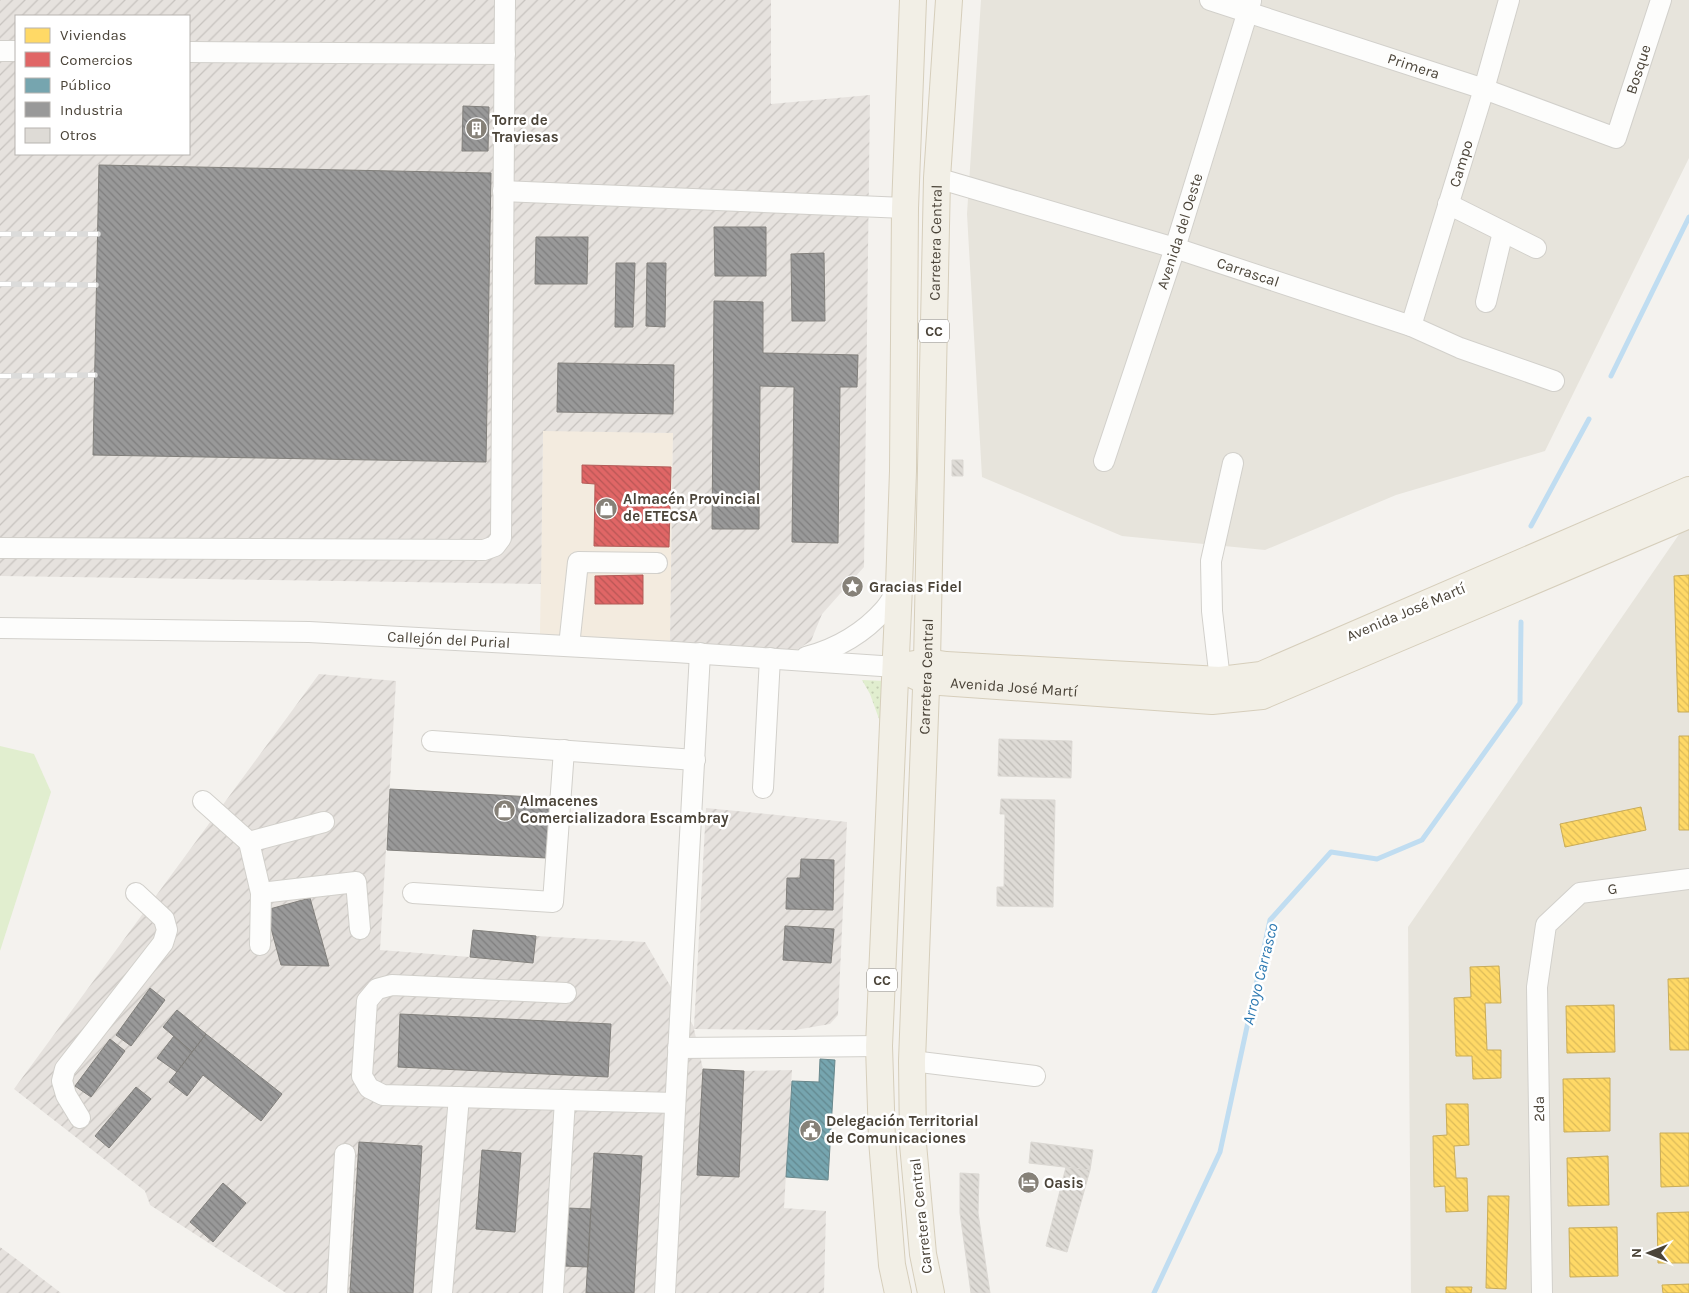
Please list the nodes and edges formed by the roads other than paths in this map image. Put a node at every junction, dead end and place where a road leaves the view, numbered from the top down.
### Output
1 (505, 0) edge
2 (913, 0) edge
3 (949, 0) edge
4 (1210, 0) edge
5 (1509, 0) edge
6 (1661, 0) edge
7 (1249, 6) edge
8 (0, 51) edge
9 (15, 52) edge
10 (190, 52) edge
11 (505, 54) junction
12 (1484, 89) junction
13 (1616, 138) joint
14 (937, 178) junction
15 (503, 191) junction
16 (1448, 204) junction
17 (904, 208) junction
18 (1503, 232) junction
19 (1174, 248) junction
20 (1536, 248) dead end
21 (1486, 302) dead end
22 (1410, 326) junction
23 (1554, 381) dead end
24 (1104, 461) dead end
25 (1233, 463) dead end
26 (1689, 490) edge
27 (1689, 515) edge
28 (0, 548) edge
29 (657, 563) dead end
30 (899, 586) junction
31 (0, 628) edge
32 (569, 646) junction
33 (700, 653) junction
34 (770, 658) junction
35 (795, 660) junction
36 (896, 667) junction
37 (926, 672) junction
38 (1220, 680) junction
39 (432, 741) dead end
40 (564, 750) junction
41 (694, 760) junction
42 (763, 788) dead end
43 (203, 801) dead end
44 (324, 822) dead end
45 (249, 842) junction
46 (1689, 878) edge
47 (261, 892) junction
48 (413, 892) dead end
49 (136, 893) dead end
50 (1546, 925) joint
51 (360, 928) dead end
52 (260, 945) dead end
53 (566, 993) dead end
54 (879, 1046) junction
55 (678, 1048) junction
56 (912, 1061) junction
57 (1035, 1076) dead end
58 (459, 1097) junction
59 (565, 1100) junction
60 (675, 1103) junction
61 (80, 1118) dead end
62 (346, 1154) dead end
63 (337, 1293) edge
64 (442, 1293) edge
65 (553, 1293) edge
66 (665, 1293) edge
67 (898, 1293) edge
68 (931, 1293) edge
69 (1542, 1293) edge

1 - 11 street
2 - 17 main road, Carretera Central / CC
3 - 14 main road, Carretera Central / CC
4 - 7 street, Primera
5 - 12 street, Campo
6 - 13 street, Bosque
7 - 12 street, Primera
7 - 19 street, Avenida del Oeste
8 - 9 street
10 - 11 street
11 - 15 street
12 - 13 street, Primera
12 - 16 street, Campo
14 - 19 street, Carrascal
14 - 37 main road, Carretera Central / CC
15 - 17 street
15 - 28 street
16 - 18 street
16 - 22 street, Campo
17 - 30 main road, Carretera Central / CC
18 - 20 street
18 - 21 street
19 - 22 street, Carrascal
19 - 24 street, Avenida del Oeste
22 - 23 street, Carrascal
25 - 38 street
26 - 38 main road, Avenida José Martí
27 - 37 main road, Avenida José Martí
29 - 32 street
30 - 35 street
30 - 36 main road, Carretera Central / CC
31 - 32 street, Callejón del Purial
32 - 33 street, Callejón del Purial
33 - 34 street, Callejón del Purial
33 - 41 street
34 - 35 street, Callejón del Purial
34 - 42 street
35 - 36 street, Callejón del Purial
36 - 37 main road, Avenida José Martí
36 - 54 main road, Carretera Central / CC
37 - 38 main road, Avenida José Martí
37 - 56 main road, Carretera Central / CC
39 - 40 street
40 - 41 street
40 - 48 street
41 - 55 street
43 - 45 street
44 - 45 street
45 - 47 street
46 - 50 street, G
47 - 51 street
47 - 52 street
49 - 61 street
50 - 69 street, 2da
53 - 58 street
54 - 55 street
54 - 56 main road
54 - 67 main road, Carretera Central / CC
55 - 60 street
56 - 57 street
56 - 68 main road, Carretera Central / CC
58 - 59 street
58 - 64 street
59 - 60 street
59 - 65 street
60 - 66 street
62 - 63 street

